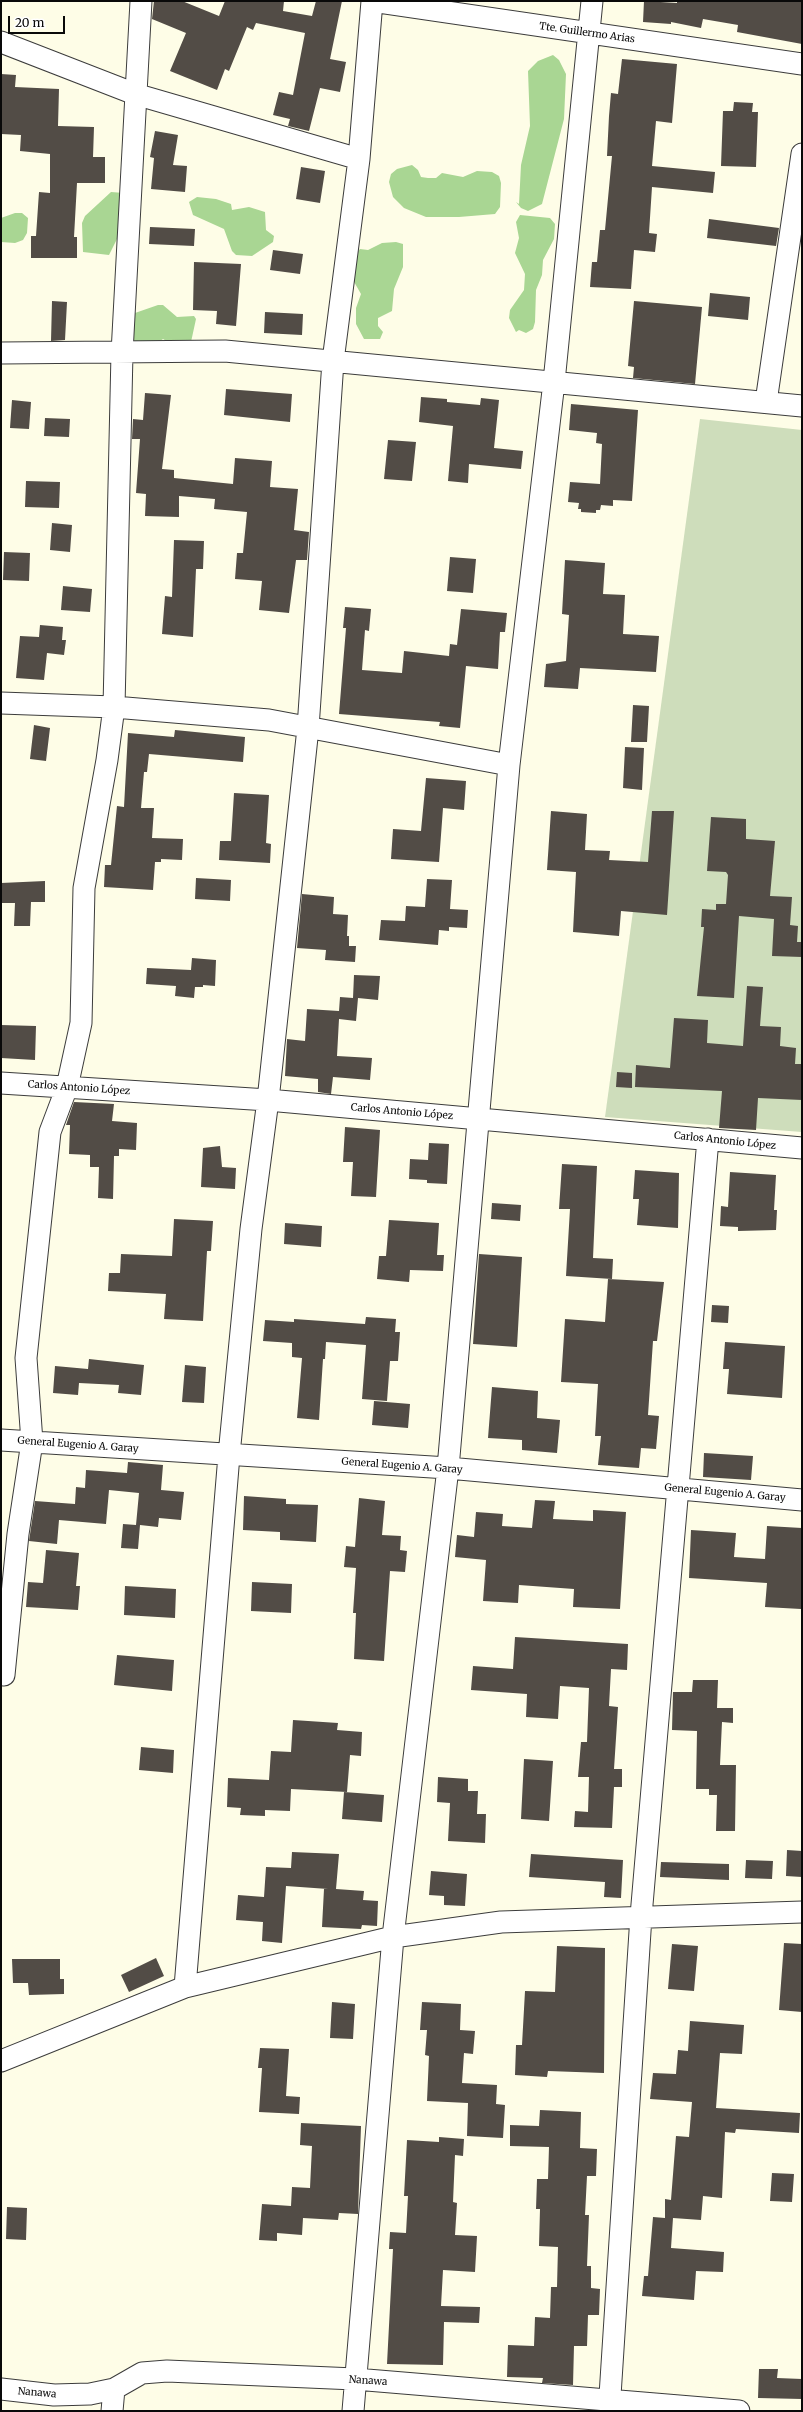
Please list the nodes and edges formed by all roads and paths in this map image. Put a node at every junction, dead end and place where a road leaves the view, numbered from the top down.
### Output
1 (141, 1) edge
2 (372, 1) edge
3 (592, 1) edge
4 (589, 33) junction
5 (1, 42) edge
6 (802, 64) edge
7 (135, 94) junction
8 (802, 154) edge
9 (359, 159) junction
10 (1, 353) edge
11 (122, 353) junction
12 (333, 361) junction
13 (554, 382) junction
14 (766, 402) junction
15 (802, 406) edge
16 (1, 703) edge
17 (114, 707) junction
18 (308, 728) junction
19 (509, 765) junction
20 (1, 1083) edge
21 (67, 1088) junction
22 (268, 1100) junction
23 (477, 1118) junction
24 (708, 1138) junction
25 (802, 1148) edge
26 (1, 1440) edge
27 (32, 1442) junction
28 (230, 1455) junction
29 (448, 1468) junction
30 (679, 1489) junction
31 (802, 1500) edge
32 (4, 1675) dead end
33 (802, 1912) edge
34 (641, 1916) junction
35 (394, 1937) junction
36 (185, 1987) junction
37 (1, 2061) edge
38 (355, 2379) junction
39 (1, 2389) edge
40 (114, 2389) junction
41 (609, 2406) edge
42 (112, 2411) edge
43 (353, 2411) edge
44 (739, 2411) edge

1 - 7 street
2 - 4 street, Tte. Guillermo Arias
2 - 9 street
3 - 4 street
4 - 6 street, Tte. Guillermo Arias
4 - 13 street
5 - 7 street
7 - 9 street
7 - 11 street
8 - 14 street
9 - 12 street
10 - 11 street
11 - 12 street
11 - 17 street
12 - 13 street
12 - 18 street
13 - 14 street
13 - 19 street
14 - 15 street
16 - 17 street
17 - 18 street
17 - 21 street
18 - 19 street
18 - 22 street
19 - 23 street
20 - 21 street, Carlos Antonio López
21 - 22 street, Carlos Antonio López
21 - 27 street
22 - 23 street, Carlos Antonio López
22 - 28 street
23 - 24 street, Carlos Antonio López
23 - 29 street
24 - 25 street, Carlos Antonio López
24 - 30 street
26 - 27 street, General Eugenio A. Garay
27 - 28 street, General Eugenio A. Garay
27 - 32 street
28 - 29 street, General Eugenio A. Garay
28 - 36 street
29 - 30 street, General Eugenio A. Garay
29 - 35 street
30 - 31 street, General Eugenio A. Garay
30 - 34 street
33 - 34 street
34 - 35 street
34 - 41 street
35 - 36 street
35 - 38 street
36 - 37 street
38 - 40 street, Nanawa
38 - 41 street, Nanawa
38 - 43 street
39 - 40 street, Nanawa
40 - 42 street
41 - 44 street, Nanawa

